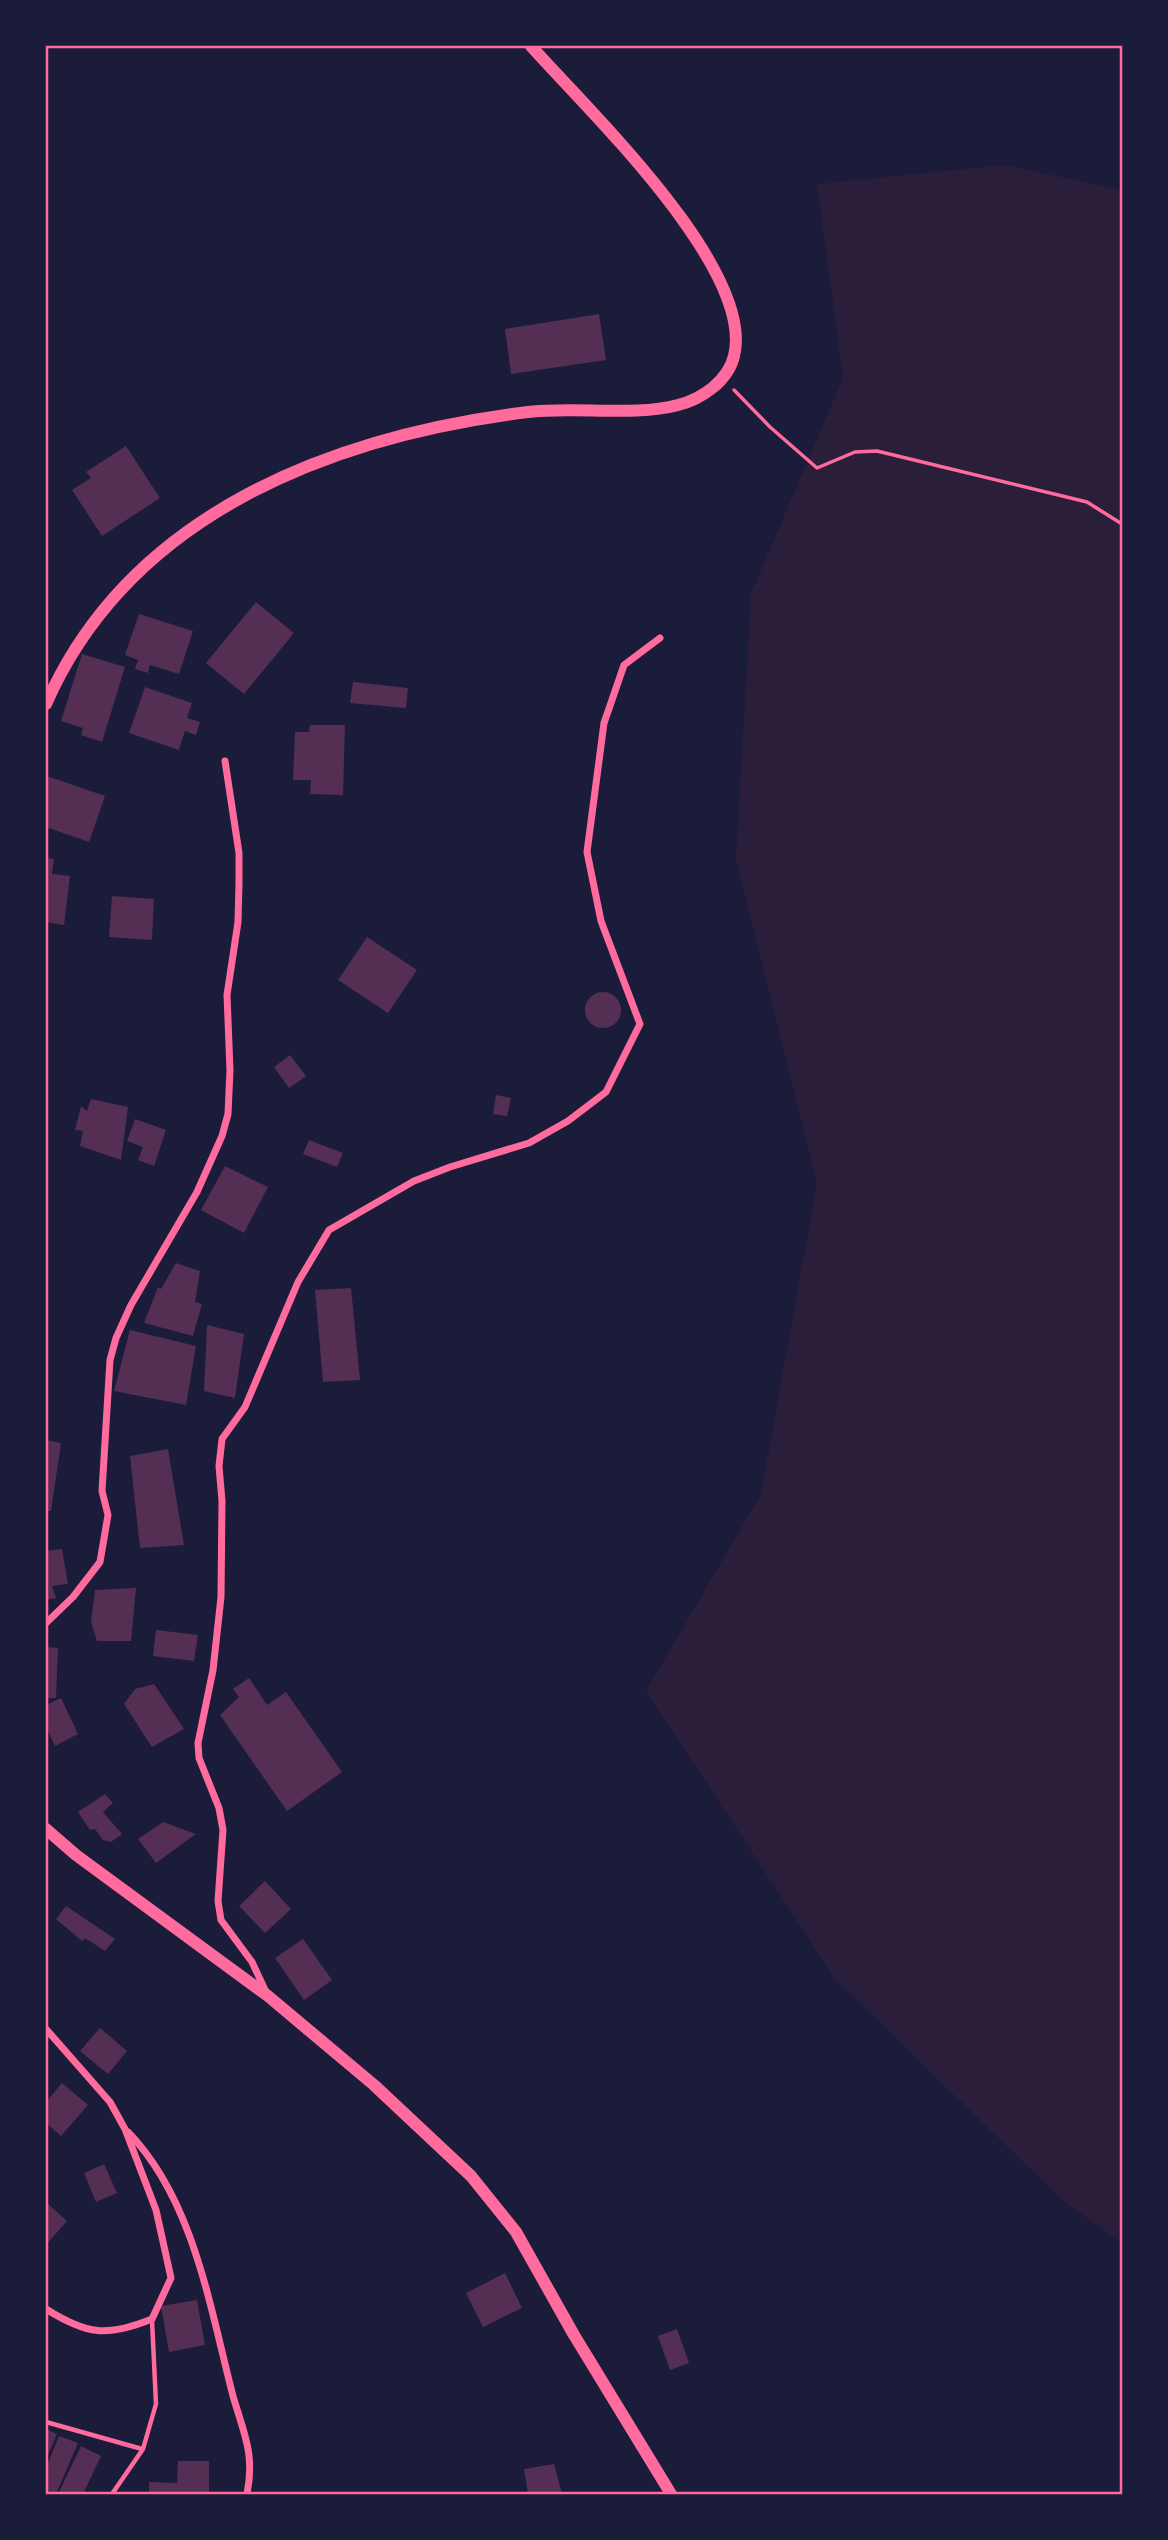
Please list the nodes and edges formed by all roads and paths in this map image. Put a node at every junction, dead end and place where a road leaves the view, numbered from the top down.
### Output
1 (531, 46) edge
2 (723, 379) junction
3 (1122, 524) edge
4 (660, 638) dead end
5 (46, 704) edge
6 (225, 761) dead end
7 (46, 1623) edge
8 (46, 1829) edge
9 (268, 1996) junction
10 (46, 2029) edge
11 (125, 2129) junction
12 (46, 2309) edge
13 (152, 2319) junction
14 (46, 2422) edge
15 (143, 2449) junction
16 (112, 2494) edge
17 (247, 2494) edge
18 (671, 2494) edge

1 - 2 main road
2 - 3 path
2 - 5 main road
4 - 9 street
6 - 7 street
8 - 9 main road
9 - 18 main road
10 - 11 street
11 - 13 street
11 - 17 street
12 - 13 street
13 - 15 lane
14 - 15 lane
15 - 16 lane

